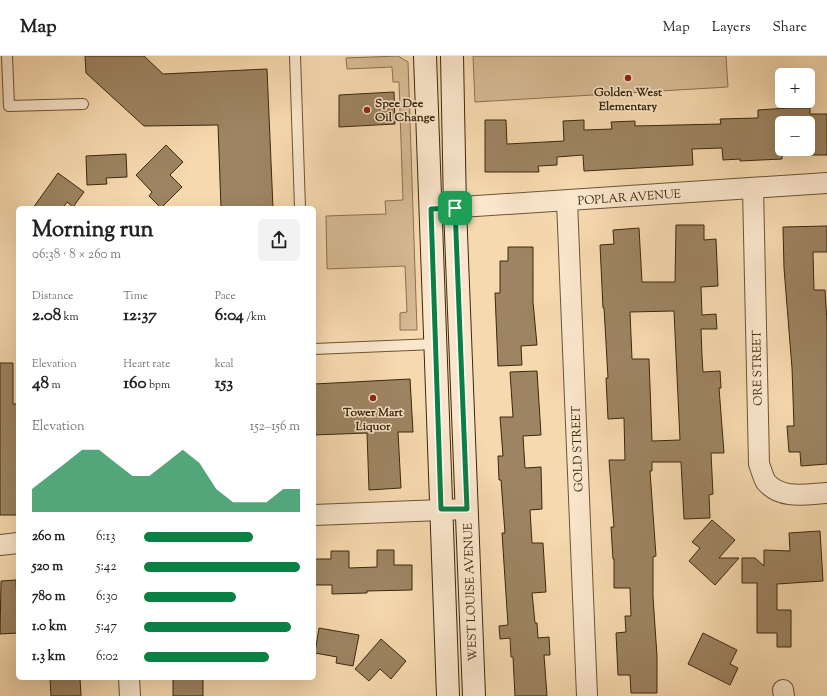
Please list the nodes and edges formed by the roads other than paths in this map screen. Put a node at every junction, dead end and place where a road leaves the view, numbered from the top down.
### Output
1 (7, 56) edge
2 (295, 56) edge
3 (425, 56) edge
4 (452, 56) edge
5 (83, 104) dead end
6 (827, 183) edge
7 (753, 188) junction
8 (567, 201) junction
9 (300, 206) edge
10 (455, 208) junction
11 (431, 209) junction
12 (435, 344) junction
13 (316, 349) edge
14 (827, 493) edge
15 (441, 509) junction
16 (467, 509) junction
17 (316, 515) edge
18 (16, 543) edge
19 (0, 545) edge
20 (129, 680) edge
21 (130, 696) edge
22 (448, 696) edge
23 (474, 696) edge
24 (587, 696) edge

1 - 5 lane
2 - 9 lane
3 - 11 main road
4 - 10 main road, WEST LOUISE AVENUE
6 - 7 street, POPLAR AVENUE
7 - 8 street, POPLAR AVENUE
7 - 14 street, ORE STREET
8 - 10 street, POPLAR AVENUE
8 - 24 street, GOLD STREET
10 - 11 street, POPLAR AVENUE
10 - 16 main road, WEST LOUISE AVENUE
11 - 12 main road
12 - 13 lane
12 - 15 main road
15 - 16 street
15 - 17 street
15 - 22 main road
16 - 23 main road, WEST LOUISE AVENUE
18 - 19 street
20 - 21 street

